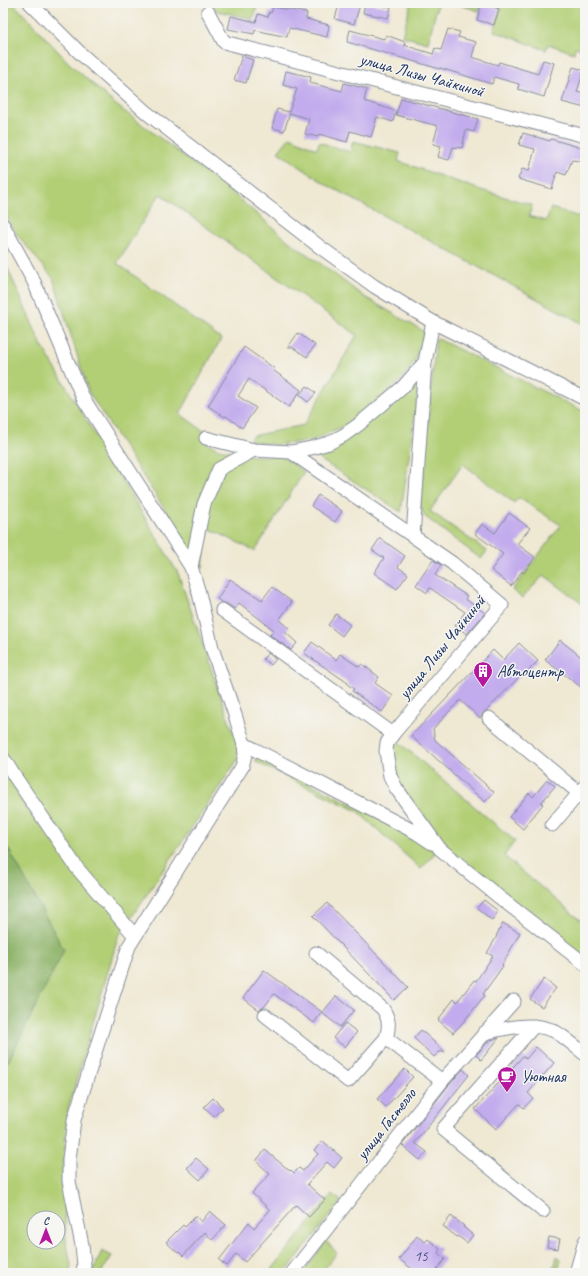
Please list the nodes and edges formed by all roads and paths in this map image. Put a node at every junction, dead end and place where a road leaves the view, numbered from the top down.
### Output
1 (30, 3) edge
2 (208, 12) dead end
3 (585, 136) edge
4 (3, 225) edge
5 (433, 322) junction
6 (425, 362) junction
7 (585, 399) edge
8 (206, 438) dead end
9 (254, 450) junction
10 (291, 452) junction
11 (413, 536) junction
12 (191, 567) junction
13 (222, 610) dead end
14 (489, 718) dead end
15 (392, 734) junction
16 (244, 744) junction
17 (3, 758) edge
18 (583, 792) edge
19 (552, 825) dead end
20 (440, 849) junction
21 (135, 936) junction
22 (316, 953) dead end
23 (585, 964) edge
24 (514, 1001) dead end
25 (265, 1015) dead end
26 (534, 1026) junction
27 (484, 1034) junction
28 (386, 1038) junction
29 (585, 1054) edge
30 (442, 1081) junction
31 (543, 1211) dead end
32 (585, 1241) edge
33 (83, 1273) edge
34 (292, 1273) edge
35 (576, 1273) edge

1 - 5 street
2 - 3 street, улица Лизы Чайкиной
4 - 12 street
5 - 6 street
5 - 7 street
6 - 10 street
6 - 11 street
8 - 9 street
9 - 10 street
9 - 12 street
10 - 11 street, улица Лизы Чайкиной
11 - 15 street, улица Лизы Чайкиной
12 - 16 street
13 - 15 street
14 - 18 street
15 - 20 street, улица Лизы Чайкиной
16 - 20 street
16 - 21 street
17 - 21 street
18 - 19 street
20 - 23 street, улица Лизы Чайкиной
21 - 33 street
22 - 28 street
24 - 27 street, улица Гастелло
25 - 28 street
26 - 27 street
26 - 29 street
26 - 31 street
27 - 30 street, улица Гастелло
28 - 30 street
30 - 34 street, улица Гастелло
32 - 35 street

